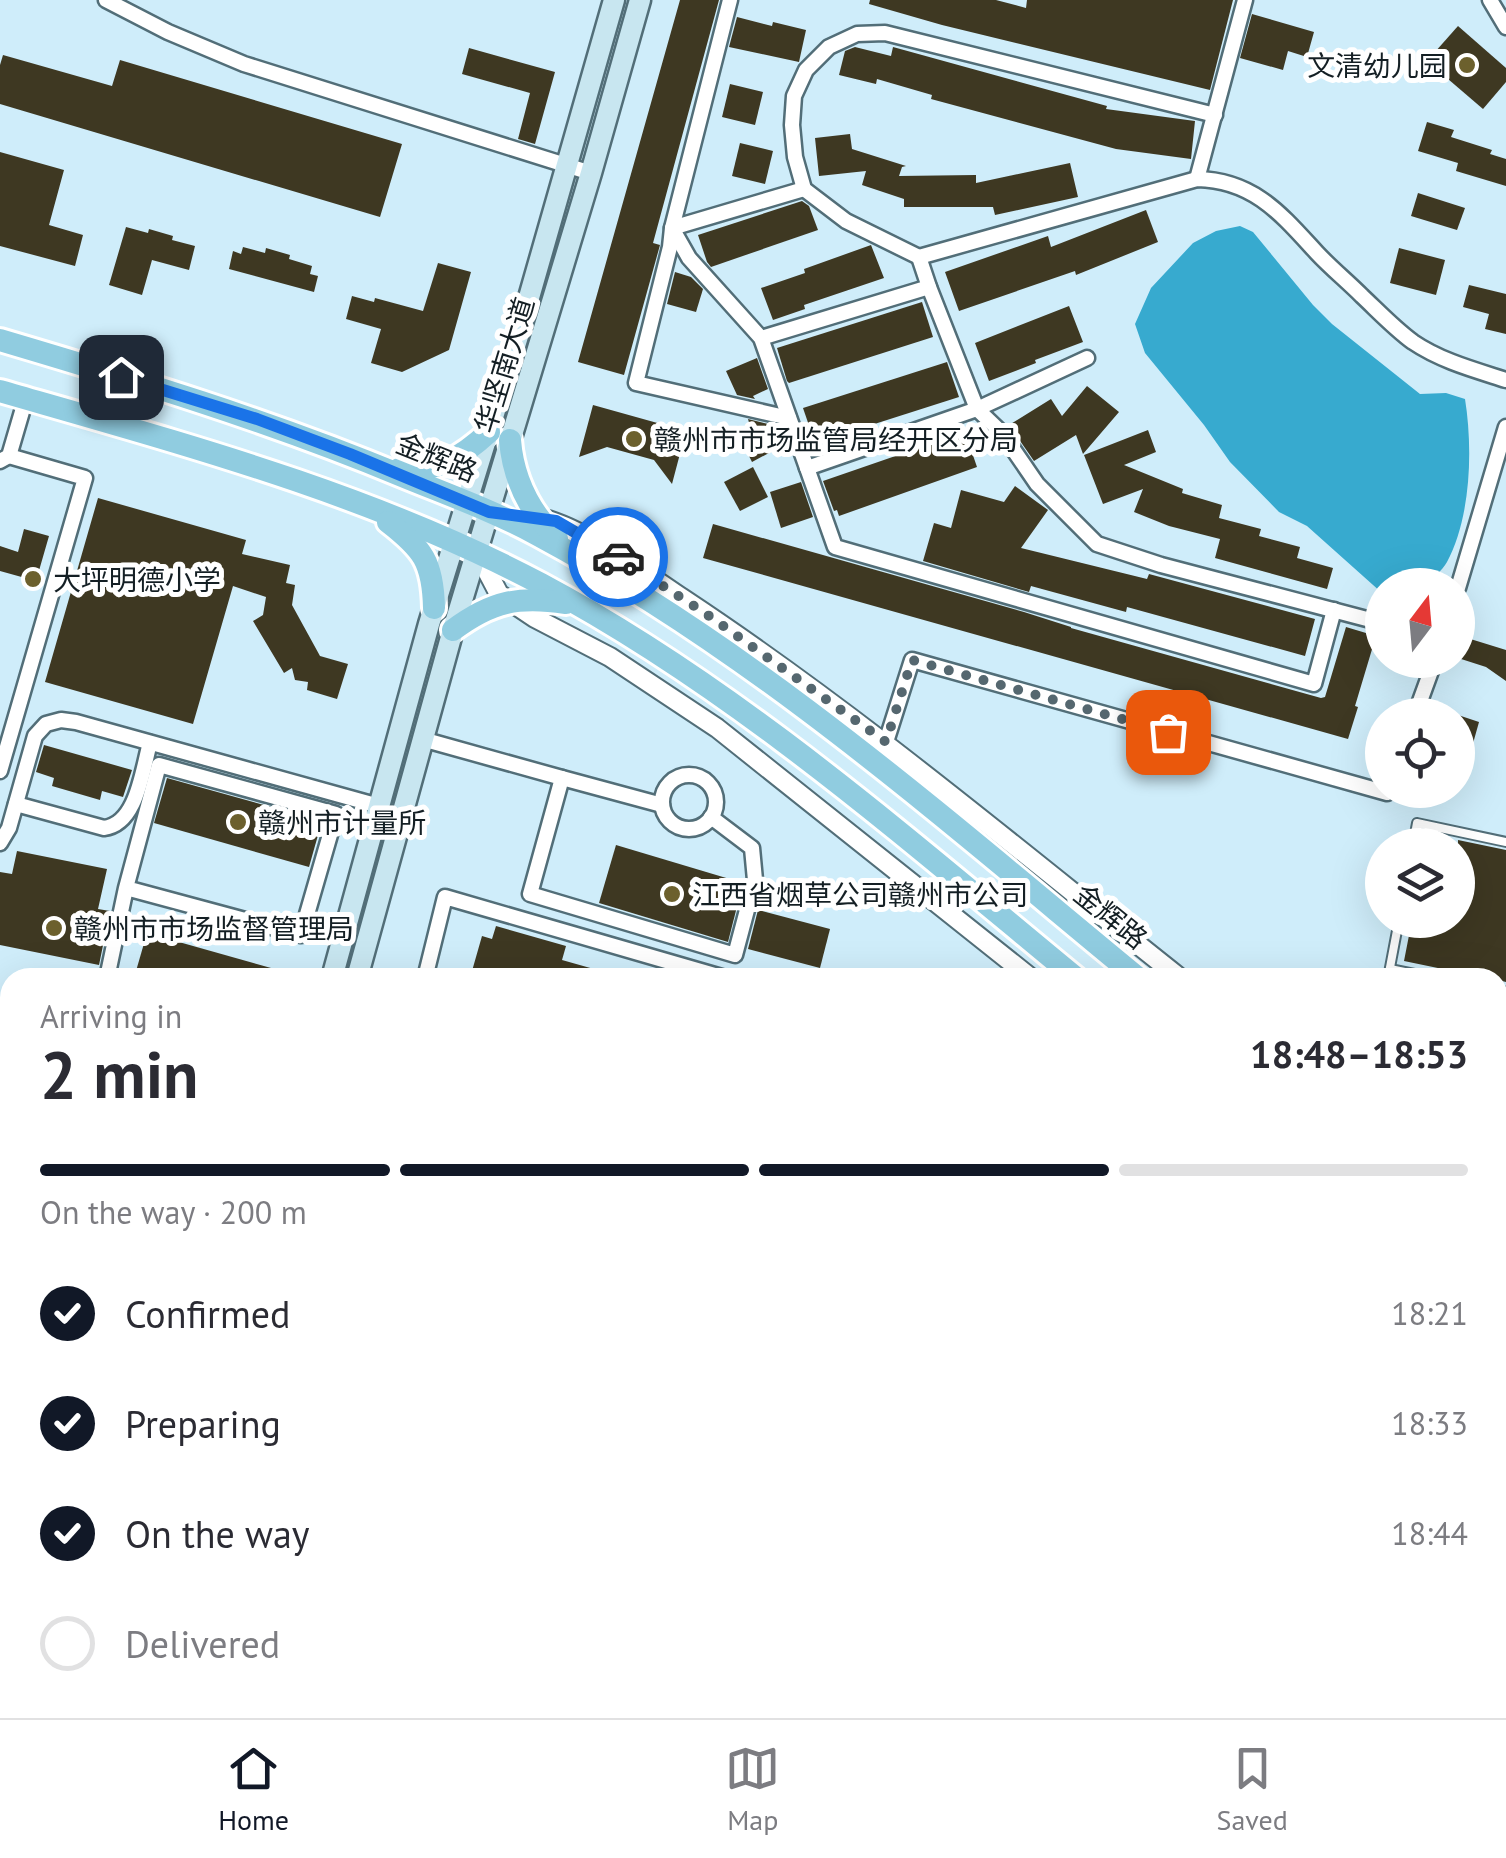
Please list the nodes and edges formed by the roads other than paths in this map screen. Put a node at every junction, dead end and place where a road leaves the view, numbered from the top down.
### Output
1 (106, 0) edge
2 (614, 0) edge
3 (640, 0) edge
4 (730, 0) edge
5 (1245, 0) edge
6 (1490, 0) edge
7 (1506, 27) edge
8 (1215, 115) junction
9 (567, 165) junction
10 (591, 172) junction
11 (1197, 179) junction
12 (804, 189) junction
13 (672, 228) junction
14 (920, 256) junction
15 (929, 286) junction
16 (761, 338) junction
17 (0, 340) edge
18 (1087, 358) dead end
19 (1506, 380) edge
20 (0, 391) edge
21 (26, 398) junction
22 (977, 409) junction
23 (790, 418) junction
24 (1506, 428) edge
25 (499, 436) junction
26 (4, 459) edge
27 (380, 466) junction
28 (807, 468) junction
29 (466, 502) junction
30 (364, 505) junction
31 (489, 512) junction
32 (537, 517) junction
33 (454, 541) junction
34 (476, 552) junction
35 (579, 558) junction
36 (1464, 568) edge
37 (510, 601) junction
38 (580, 606) junction
39 (434, 608) junction
40 (1334, 610) junction
41 (1365, 619) edge
42 (452, 630) junction
43 (0, 708) edge
44 (17, 712) junction
45 (422, 739) junction
46 (886, 742) junction
47 (150, 743) junction
48 (0, 771) edge
49 (562, 778) junction
50 (1365, 786) edge
51 (16, 804) junction
52 (378, 806) junction
53 (662, 806) junction
54 (711, 817) junction
55 (1417, 828) edge
56 (1441, 828) edge
57 (1475, 835) edge
58 (1506, 842) edge
59 (0, 844) edge
60 (126, 888) junction
61 (1396, 938) edge
62 (109, 968) edge
63 (335, 968) edge
64 (360, 968) edge
65 (428, 968) edge
66 (691, 968) edge
67 (1018, 968) edge
68 (1064, 968) edge
69 (1126, 968) edge
70 (1168, 968) edge
71 (1390, 968) edge

1 - 9 street
2 - 9 main road, 华坚南大道
3 - 10 main road, 华坚南大道
4 - 13 street
5 - 8 street
6 - 7 street
8 - 11 street
8 - 12 street
9 - 10 street
9 - 25 main road, 华坚南大道
10 - 25 main road, 华坚南大道
11 - 14 street
11 - 19 street
12 - 13 street
12 - 14 street
13 - 16 street
13 - 23 street
14 - 15 street
15 - 16 street
15 - 22 street
16 - 23 street
17 - 27 main road, 金辉路
18 - 22 street
20 - 21 main road
21 - 26 street
21 - 30 main road
22 - 28 street
22 - 40 street
23 - 28 street
24 - 36 street
25 - 27 main road
25 - 29 main road, 华坚南大道
25 - 31 main road, 华坚南大道
25 - 32 main road
26 - 44 street
27 - 29 main road, 金辉路
28 - 40 street
29 - 31 main road, 金辉路
29 - 33 main road, 华坚南大道
30 - 33 main road
30 - 39 main road
31 - 32 street
31 - 34 main road, 华坚南大道
31 - 35 main road, 金辉路
32 - 35 main road
32 - 46 street
33 - 34 main road
33 - 39 main road, 华坚南大道
34 - 37 street
34 - 38 main road
34 - 42 main road, 华坚南大道
35 - 69 main road, 金辉路
37 - 38 main road
37 - 42 main road
37 - 67 street
38 - 68 main road
39 - 52 main road, 华坚南大道
40 - 41 street
42 - 45 main road, 华坚南大道
43 - 44 street
44 - 48 street
45 - 49 street
45 - 64 main road, 华坚南大道
46 - 50 street
46 - 70 street
47 - 51 street
47 - 51 street
47 - 52 street
49 - 53 street
49 - 54 street
51 - 59 street
52 - 63 main road, 华坚南大道
53 - 54 street
53 - 54 street
55 - 56 lane
57 - 58 lane
60 - 60 street
60 - 62 street
61 - 71 lane
65 - 66 street

